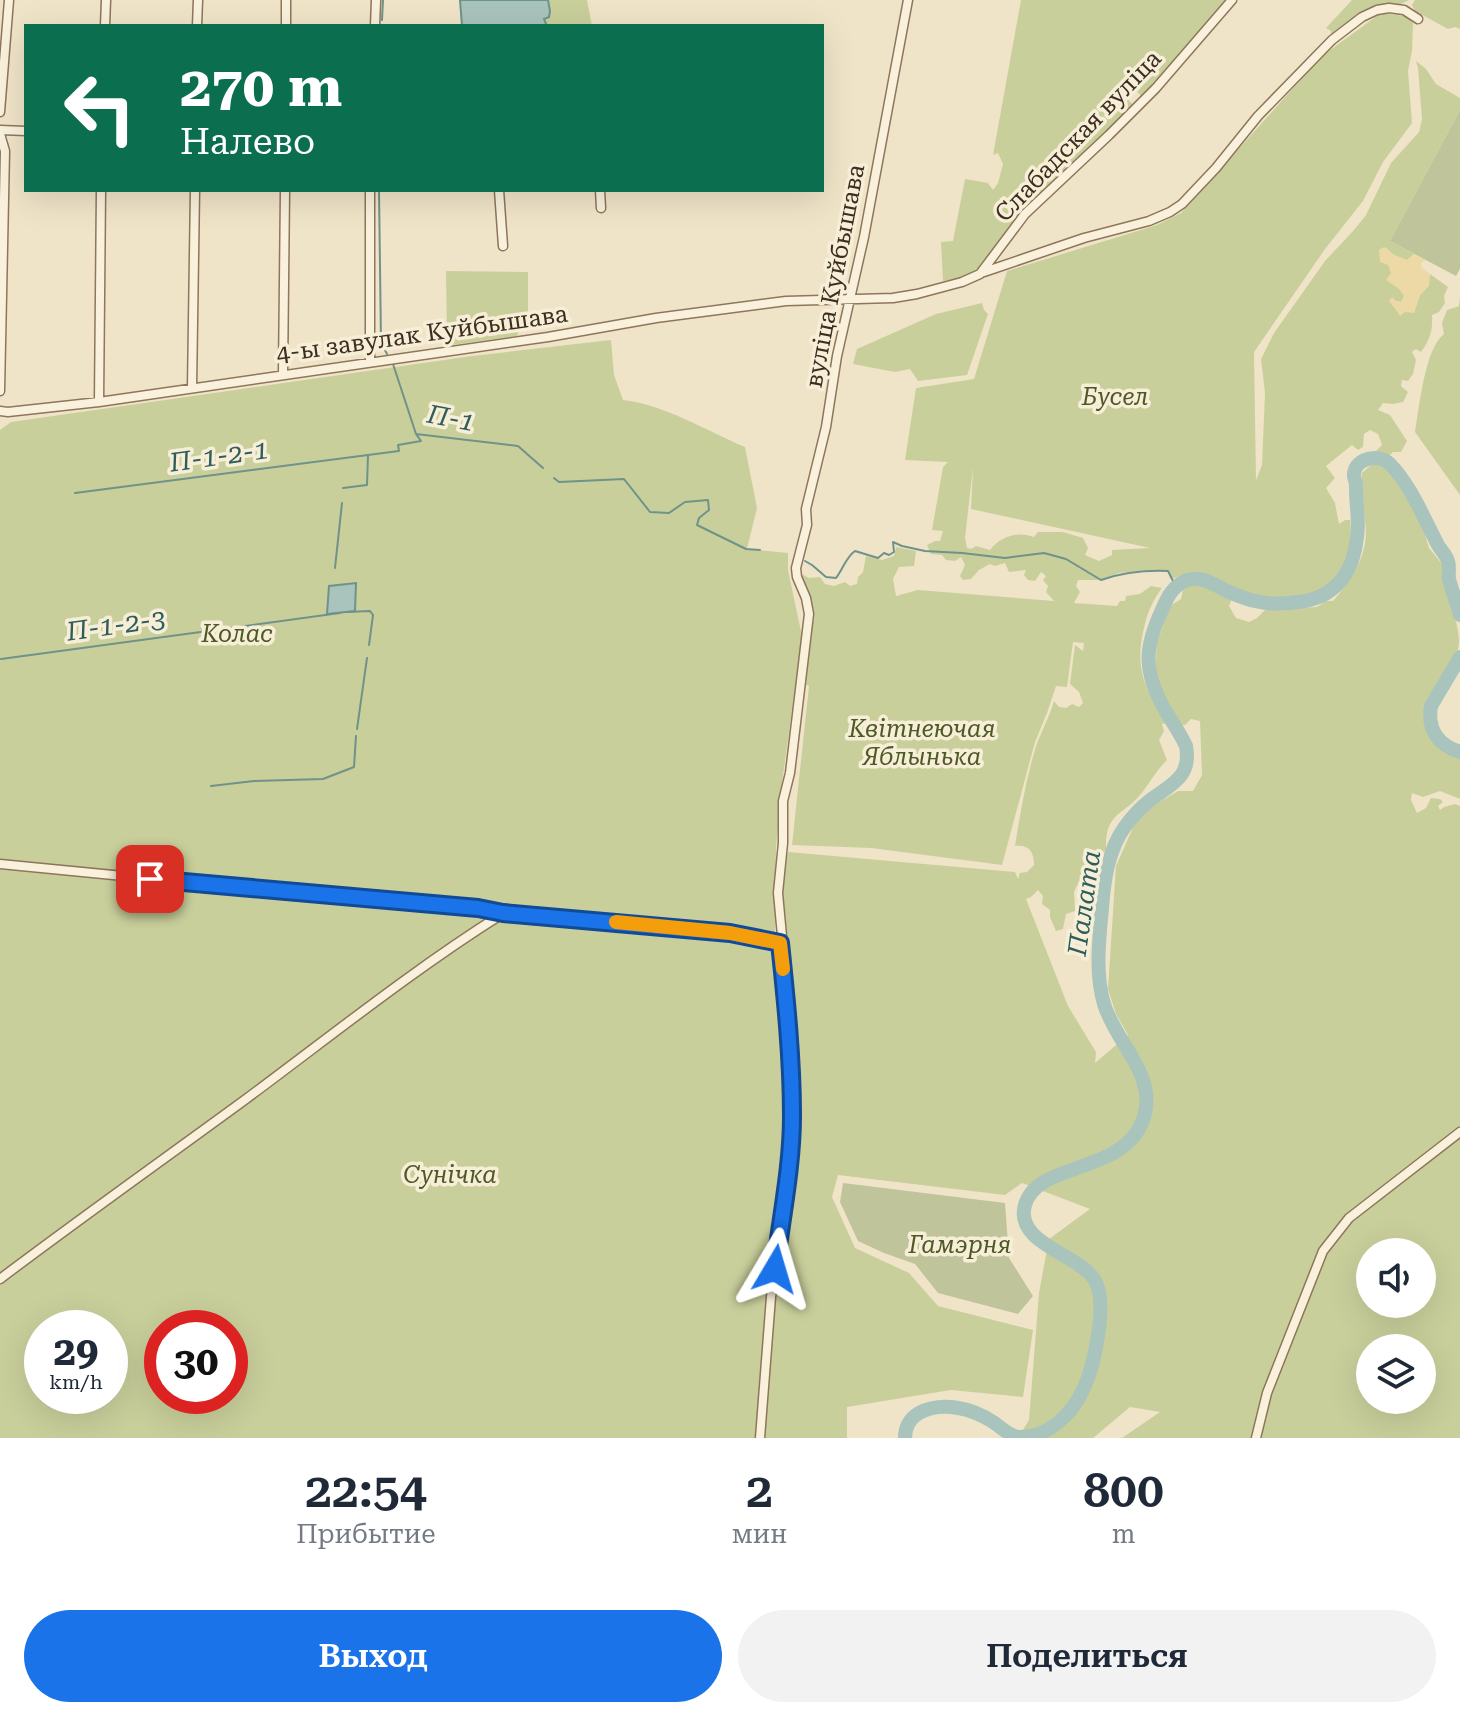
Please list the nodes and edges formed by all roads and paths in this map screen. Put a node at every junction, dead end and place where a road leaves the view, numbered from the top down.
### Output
1 (9, 0) edge
2 (106, 0) edge
3 (198, 0) edge
4 (286, 0) edge
5 (376, 0) edge
6 (908, 0) edge
7 (1232, 0) edge
8 (1418, 19) dead end
9 (105, 24) edge
10 (197, 24) edge
11 (286, 24) edge
12 (375, 24) edge
13 (0, 112) edge
14 (24, 131) edge
15 (0, 132) edge
16 (101, 192) edge
17 (195, 192) edge
18 (285, 192) edge
19 (370, 192) edge
20 (499, 192) edge
21 (600, 192) edge
22 (601, 208) dead end
23 (503, 246) dead end
24 (980, 274) junction
25 (850, 299) junction
26 (1, 329) edge
27 (370, 361) junction
28 (283, 374) junction
29 (192, 388) junction
30 (0, 391) edge
31 (99, 402) junction
32 (0, 411) edge
33 (0, 864) edge
34 (503, 913) junction
35 (780, 943) junction
36 (1460, 1132) edge
37 (0, 1279) edge
38 (760, 1438) edge
39 (1256, 1438) edge

1 - 13 street
2 - 9 street
3 - 10 street
4 - 11 street
5 - 12 street
6 - 25 street, вуліца Куйбышава
7 - 24 street, Слабадская вуліца
8 - 24 street
14 - 15 street
15 - 26 street
16 - 31 street
17 - 29 street
18 - 28 street
19 - 27 street
20 - 23 street
21 - 22 street
24 - 25 street
25 - 27 street, 4-ы завулак Куйбышава
25 - 35 street, вуліца Куйбышава
26 - 30 street
27 - 28 street, 4-ы завулак Куйбышава
28 - 29 street, 4-ы завулак Куйбышава
29 - 31 street, 4-ы завулак Куйбышава
31 - 32 street, 4-ы завулак Куйбышава
33 - 34 street
34 - 35 street
34 - 37 street
35 - 38 street
36 - 39 street

